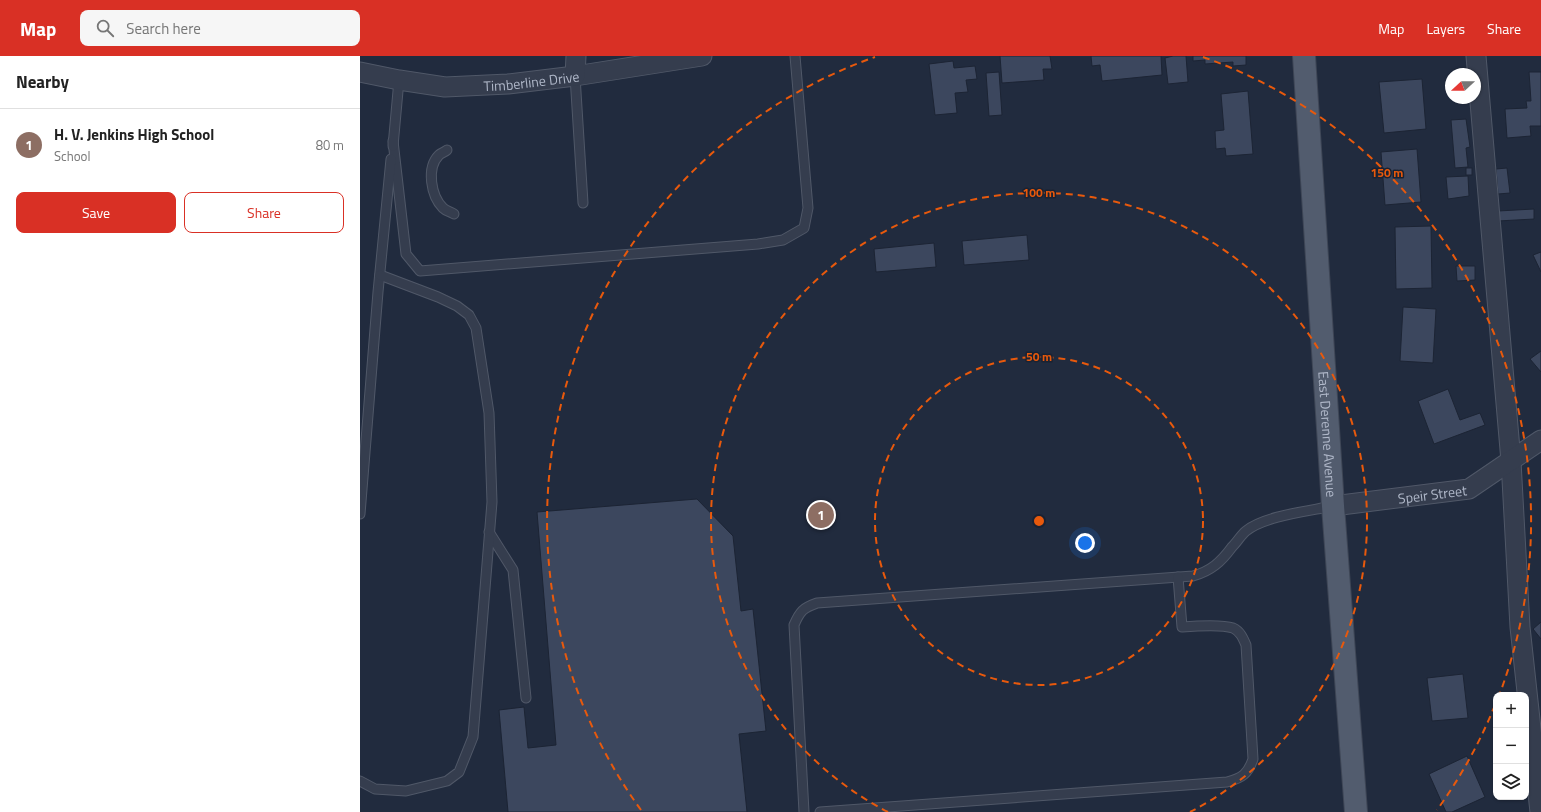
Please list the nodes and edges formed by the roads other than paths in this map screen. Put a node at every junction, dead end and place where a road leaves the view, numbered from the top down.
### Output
1 (576, 56) edge
2 (702, 56) edge
3 (795, 56) edge
4 (1304, 56) edge
5 (1476, 56) edge
6 (360, 72) edge
7 (575, 76) junction
8 (399, 80) junction
9 (393, 141) junction
10 (447, 150) dead end
11 (583, 202) dead end
12 (454, 214) dead end
13 (380, 275) junction
14 (1541, 440) edge
15 (1511, 460) junction
16 (1333, 506) junction
17 (360, 514) edge
18 (490, 532) junction
19 (1178, 577) junction
20 (526, 698) dead end
21 (360, 781) edge
22 (804, 812) edge
23 (820, 812) edge
24 (1356, 812) edge
25 (1540, 812) edge

1 - 7 street
2 - 7 street, Timberline Drive
3 - 9 lane
4 - 16 main road, East Derenne Avenue
5 - 15 street
6 - 8 street, Timberline Drive
7 - 8 street, Timberline Drive
7 - 11 lane
8 - 9 lane
9 - 13 lane
10 - 12 lane
13 - 17 lane
13 - 18 lane
14 - 15 street, Speir Street
15 - 16 street, Speir Street
15 - 25 street
16 - 19 lane
16 - 24 main road, East Derenne Avenue
18 - 20 lane
18 - 21 lane
19 - 22 lane
19 - 23 lane

